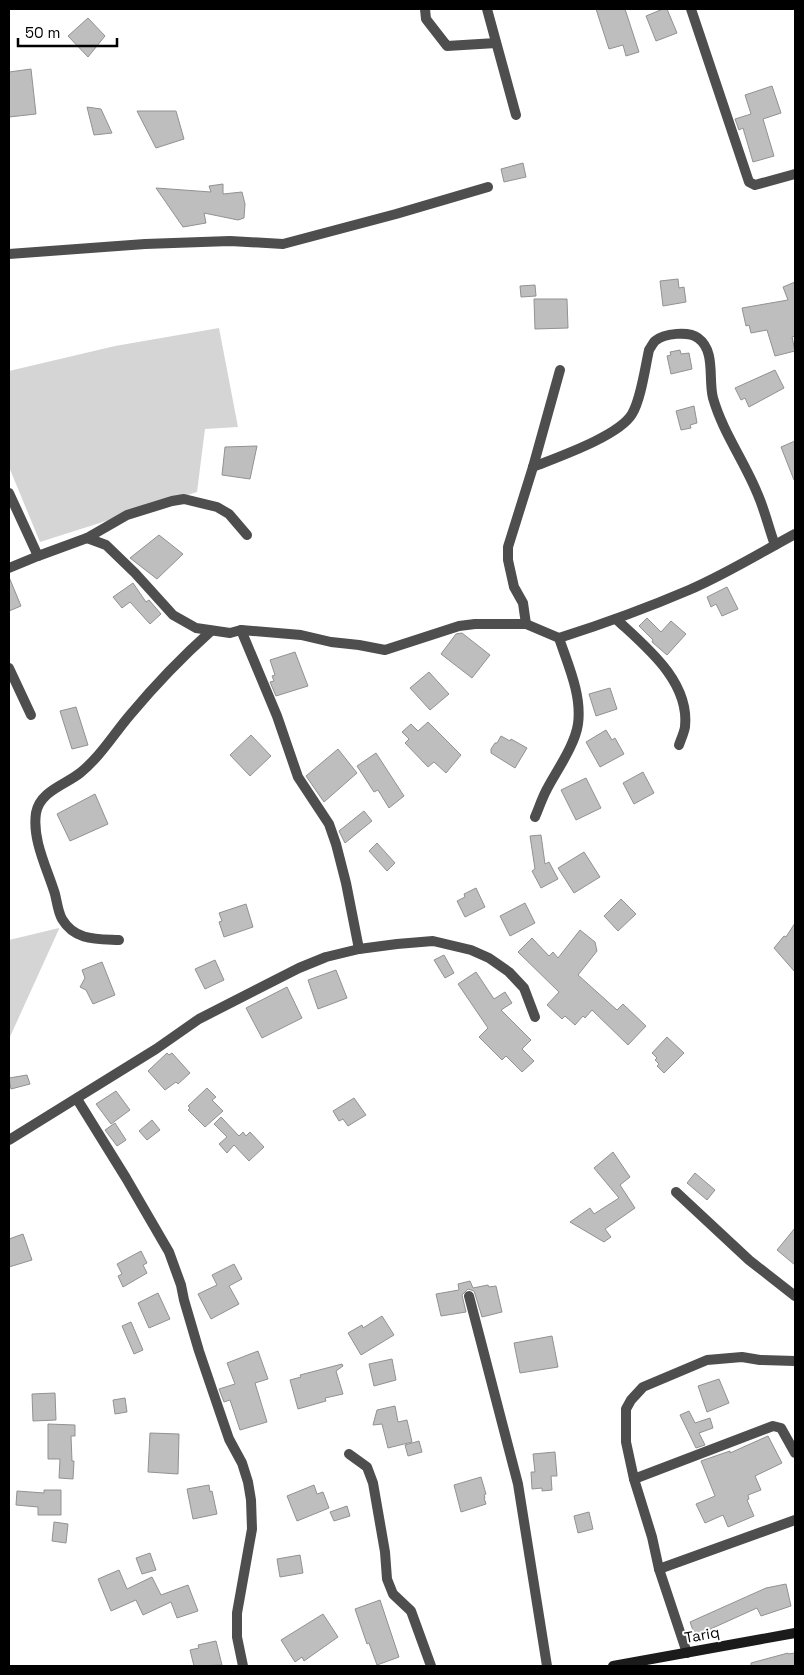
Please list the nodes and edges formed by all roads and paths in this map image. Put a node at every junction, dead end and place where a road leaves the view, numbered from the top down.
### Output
1 (425, 9) edge
2 (487, 9) edge
3 (691, 9) edge
4 (496, 43) junction
5 (516, 115) dead end
6 (795, 174) edge
7 (488, 187) dead end
8 (9, 254) edge
9 (560, 370) dead end
10 (534, 467) junction
11 (9, 493) edge
12 (795, 534) edge
13 (247, 535) dead end
14 (87, 538) junction
15 (775, 546) junction
16 (38, 556) junction
17 (9, 568) edge
18 (616, 619) junction
19 (526, 624) junction
20 (241, 630) junction
21 (212, 631) junction
22 (559, 638) junction
23 (9, 668) edge
24 (31, 715) dead end
25 (679, 745) dead end
26 (535, 817) dead end
27 (119, 940) dead end
28 (359, 949) junction
29 (535, 1017) dead end
30 (77, 1099) junction
31 (9, 1140) edge
32 (676, 1192) dead end
33 (469, 1296) dead end
34 (795, 1296) edge
35 (795, 1361) edge
36 (795, 1453) edge
37 (349, 1454) dead end
38 (634, 1479) junction
39 (795, 1520) edge
40 (659, 1569) junction
41 (795, 1633) edge
42 (687, 1653) junction
43 (243, 1666) edge
44 (431, 1666) edge
45 (547, 1666) edge
46 (614, 1666) edge

1 - 4 street
2 - 4 street
3 - 6 street
4 - 5 street
7 - 8 street
9 - 10 street
10 - 15 street
10 - 19 street
11 - 16 street
12 - 15 street
13 - 14 street
14 - 16 street
14 - 21 street
15 - 18 street
16 - 17 street
18 - 22 street
18 - 25 street
19 - 20 street
19 - 22 street
20 - 21 street
20 - 28 street
21 - 27 street
22 - 26 street
23 - 24 street
28 - 29 street
28 - 30 street
30 - 31 street
30 - 43 street
32 - 34 street
33 - 45 street
35 - 38 street
36 - 38 street
37 - 44 street
38 - 40 street
39 - 40 street
40 - 42 street
41 - 42 main road, Tariq
42 - 46 main road, Tariq

